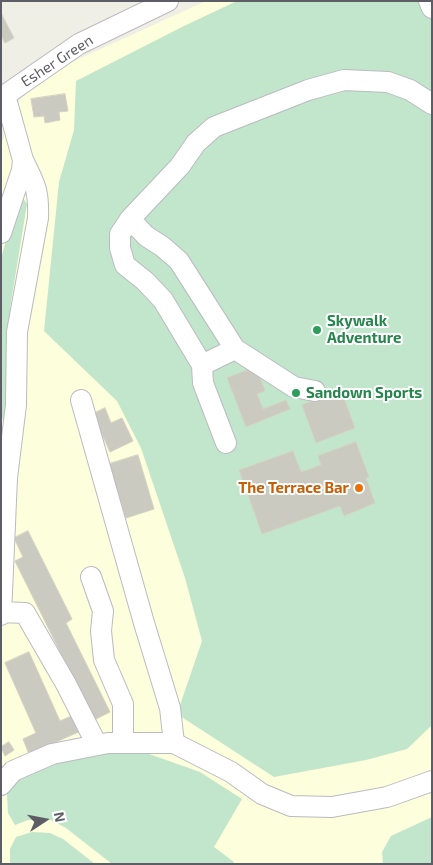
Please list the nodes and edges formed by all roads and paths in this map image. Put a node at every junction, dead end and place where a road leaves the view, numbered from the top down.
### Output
1 (168, 1) edge
2 (429, 1) edge
3 (432, 8) edge
4 (3, 96) edge
5 (432, 104) edge
6 (23, 160) junction
7 (130, 219) junction
8 (1, 233) edge
9 (235, 349) junction
10 (202, 365) junction
11 (315, 391) dead end
12 (81, 400) dead end
13 (1, 442) edge
14 (226, 443) dead end
15 (7, 478) junction
16 (91, 577) dead end
17 (1, 614) edge
18 (124, 743) junction
19 (174, 743) junction
20 (97, 746) junction
21 (432, 781) edge
22 (1, 785) edge

1 - 4 street, Esher Green
2 - 3 street
4 - 6 street
5 - 7 street
6 - 8 street
6 - 15 street
7 - 9 street
7 - 10 street
9 - 10 street
9 - 11 street
10 - 14 street
12 - 19 street
13 - 15 street
15 - 17 street
16 - 18 street
17 - 20 street
18 - 19 street
18 - 20 street
19 - 21 street
20 - 22 street

